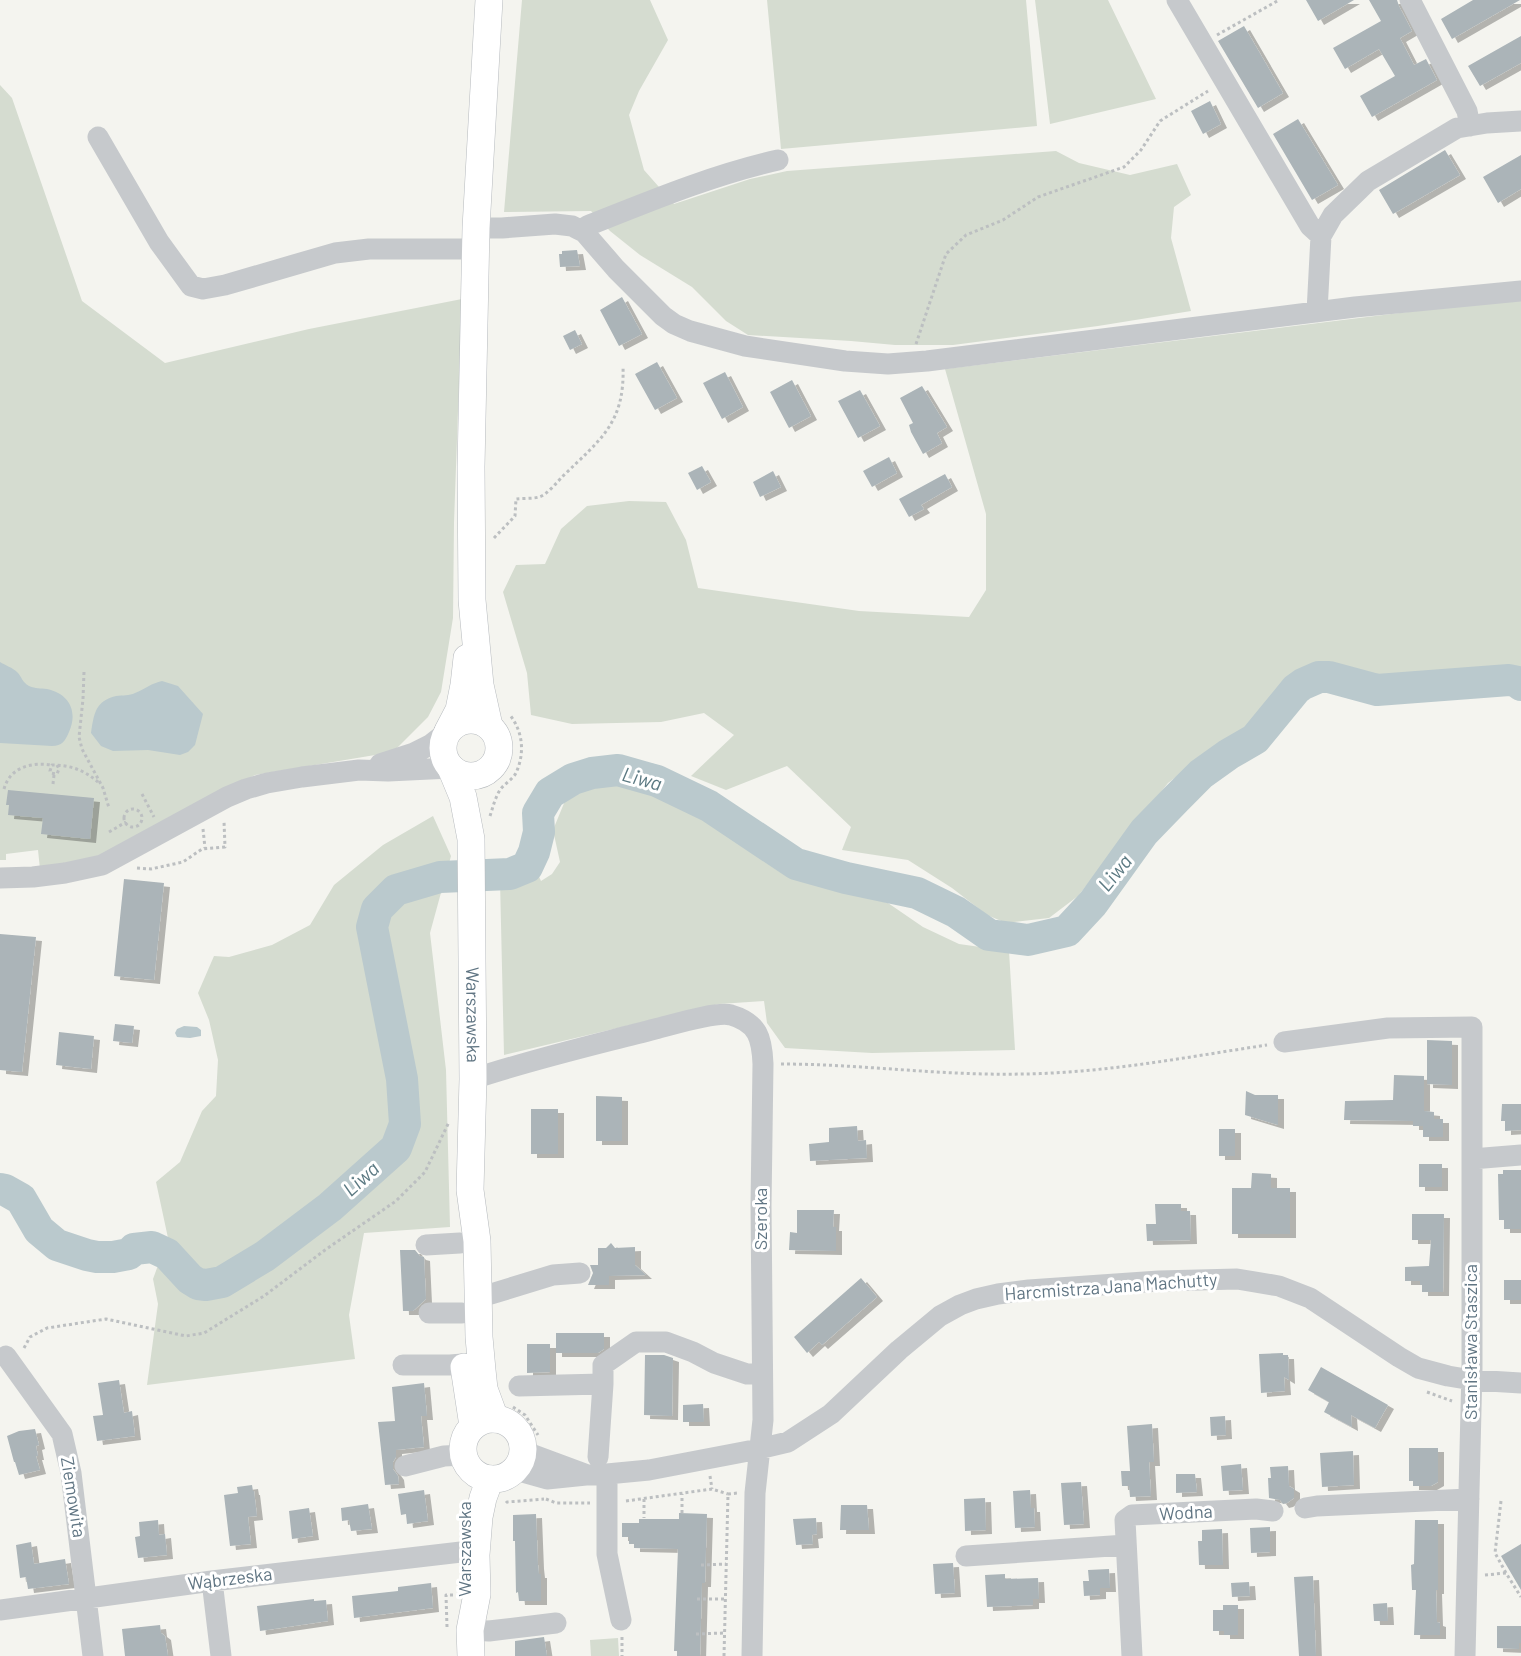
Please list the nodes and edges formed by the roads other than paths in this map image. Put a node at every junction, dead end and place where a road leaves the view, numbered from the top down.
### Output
1 (489, 0) edge
2 (1178, 0) edge
3 (1410, 0) edge
4 (1521, 121) edge
5 (1470, 126) junction
6 (98, 137) dead end
7 (778, 160) dead end
8 (584, 232) junction
9 (1321, 236) junction
10 (476, 239) junction
11 (1521, 291) edge
12 (1317, 312) junction
13 (472, 600) junction
14 (489, 726) junction
15 (448, 731) junction
16 (451, 768) junction
17 (359, 770) junction
18 (487, 772) junction
19 (471, 839) junction
20 (0, 878) edge
21 (1284, 1042) road end
22 (473, 1079) junction
23 (1521, 1155) edge
24 (1472, 1160) junction
25 (470, 1190) junction
26 (460, 1243) junction
27 (426, 1245) dead end
28 (580, 1273) dead end
29 (470, 1304) junction
30 (429, 1313) dead end
31 (9, 1359) road end
32 (463, 1364) junction
33 (402, 1365) dead end
34 (762, 1374) junction
35 (1472, 1380) junction
36 (1521, 1383) edge
37 (603, 1384) junction
38 (499, 1408) junction
39 (759, 1449) junction
40 (526, 1453) junction
41 (405, 1466) dead end
42 (602, 1466) junction
43 (474, 1467) junction
44 (1469, 1500) junction
45 (1305, 1508) dead end
46 (1273, 1511) dead end
47 (1126, 1545) junction
48 (461, 1552) junction
49 (966, 1556) dead end
50 (212, 1581) junction
51 (87, 1597) junction
52 (0, 1610) edge
53 (621, 1620) dead end
54 (556, 1623) dead end
55 (471, 1643) edge
56 (93, 1656) edge
57 (221, 1656) edge
58 (752, 1656) edge
59 (1132, 1656) edge
60 (1465, 1656) edge

1 - 10 main road
2 - 9 street
3 - 5 street
4 - 5 street
5 - 9 street
6 - 10 street
7 - 8 street
8 - 10 street
8 - 12 street
9 - 12 street
10 - 13 main road
11 - 12 street
13 - 14 main road
13 - 15 main road
14 - 15 main road
14 - 18 main road
15 - 16 main road
15 - 17 street
16 - 17 street
16 - 18 main road
16 - 19 main road
17 - 20 street
18 - 19 main road
19 - 22 main road, Warszawska
21 - 24 street, Stanisława Staszica
22 - 25 main road, Warszawska
22 - 34 street, Szeroka
23 - 24 street
24 - 35 street, Stanisława Staszica
25 - 26 main road, Warszawska
25 - 29 main road, Warszawska
26 - 27 street
26 - 29 main road, Warszawska
28 - 29 street
29 - 30 street
29 - 32 main road, Warszawska
29 - 38 main road, Warszawska
31 - 51 street, Ziemowita
32 - 33 street
32 - 38 main road, Warszawska
34 - 37 street
34 - 39 street, Szeroka
35 - 36 street, Harcmistrza Jana Machutty
35 - 39 street, Harcmistrza Jana Machutty
35 - 44 street, Stanisława Staszica
37 - 38 street
37 - 42 street
38 - 40 main road
38 - 43 main road
39 - 42 street, Harcmistrza Jana Machutty
39 - 58 street
40 - 42 street, Harcmistrza Jana Machutty
40 - 43 main road
41 - 43 street
42 - 53 street
43 - 48 main road, Warszawska
43 - 55 main road, Warszawska
44 - 45 street
44 - 60 street, Stanisława Staszica
46 - 47 street, Wodna
47 - 49 street
47 - 59 street, Wodna
48 - 50 street, Wąbrzeska
48 - 55 main road, Warszawska
50 - 51 street, Wąbrzeska
50 - 57 street
51 - 52 street, Wąbrzeska
51 - 56 street, Ziemowita
54 - 55 street

